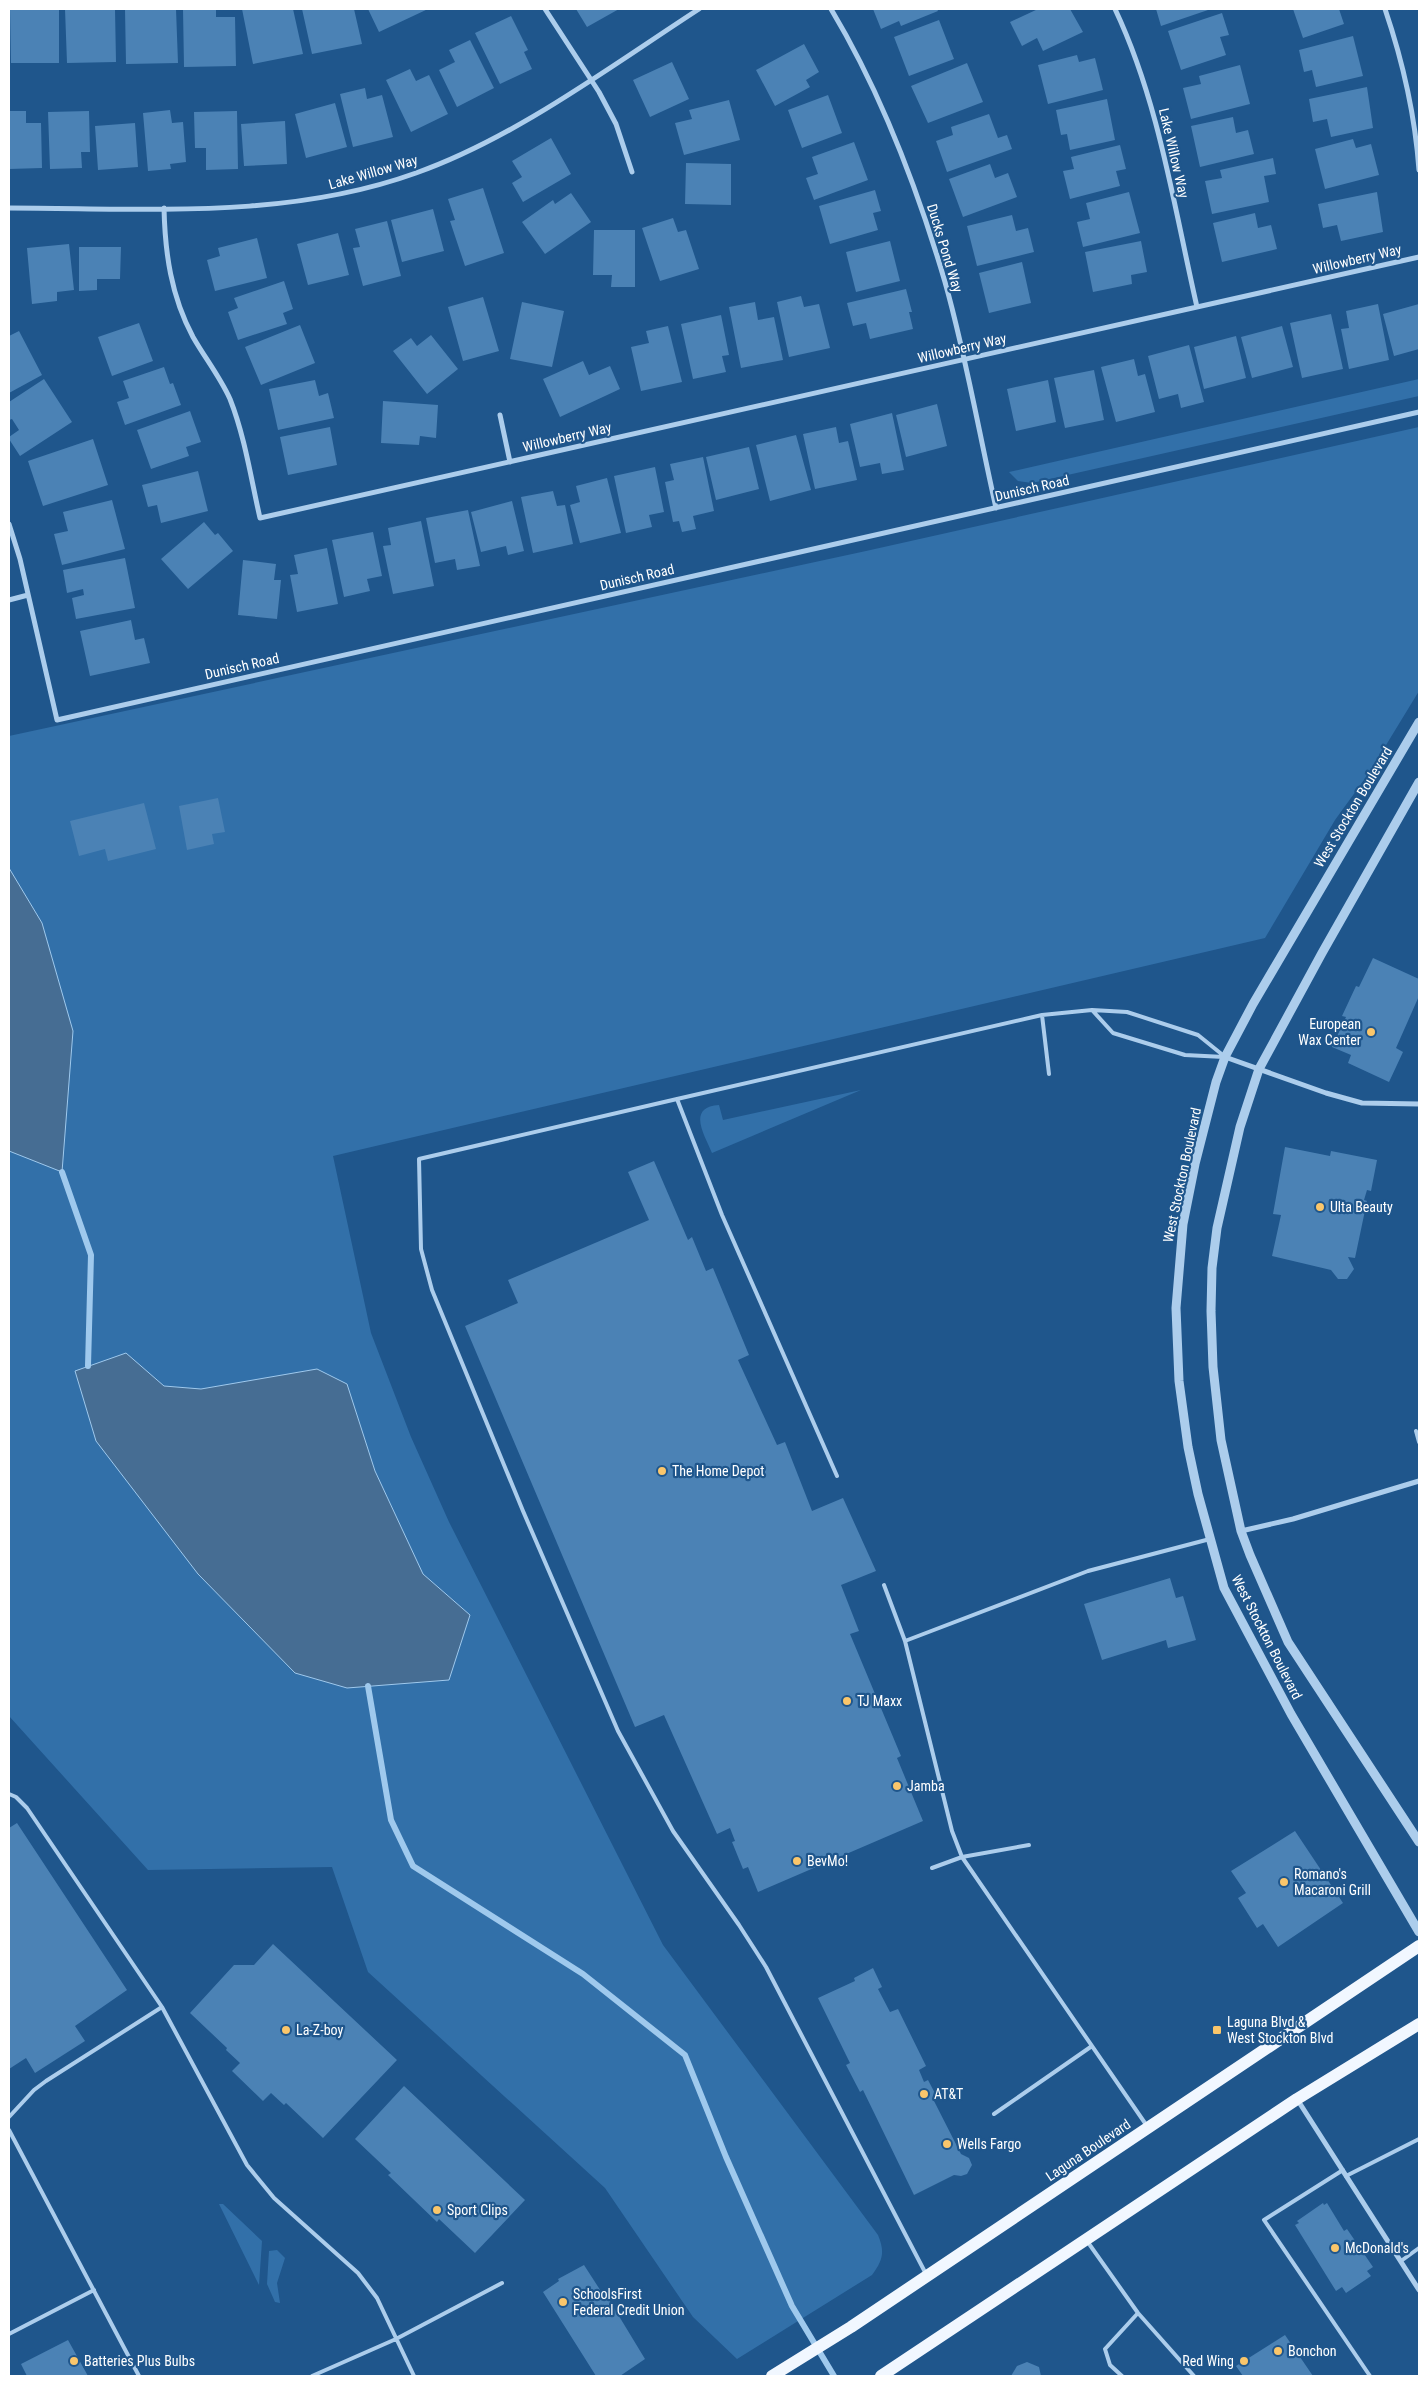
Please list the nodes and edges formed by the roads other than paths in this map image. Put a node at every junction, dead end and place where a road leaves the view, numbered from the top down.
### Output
1 (545, 9) edge
2 (699, 9) edge
3 (831, 9) edge
4 (1116, 9) edge
5 (1385, 9) edge
6 (590, 79) junction
7 (1419, 170) edge
8 (632, 172) dead end
9 (9, 208) edge
10 (164, 208) junction
11 (1419, 257) edge
12 (1197, 307) junction
13 (963, 360) junction
14 (1419, 412) edge
15 (500, 415) dead end
16 (510, 462) junction
17 (996, 508) junction
18 (9, 524) edge
19 (28, 595) junction
20 (9, 600) edge
21 (1419, 722) edge
22 (1419, 782) edge
23 (1092, 1010) junction
24 (1042, 1015) junction
25 (1225, 1057) junction
26 (1259, 1069) junction
27 (1049, 1074) dead end
28 (677, 1099) junction
29 (1419, 1104) edge
30 (1416, 1432) dead end
31 (1419, 1442) edge
32 (837, 1476) dead end
33 (1419, 1481) edge
34 (1241, 1531) junction
35 (1210, 1539) junction
36 (884, 1585) dead end
37 (905, 1641) junction
38 (9, 1794) edge
39 (1419, 1842) edge
40 (1029, 1845) dead end
41 (962, 1857) junction
42 (932, 1868) dead end
43 (1419, 1932) edge
44 (1419, 1946) edge
45 (162, 2006) junction
46 (1419, 2024) edge
47 (1092, 2046) junction
48 (1297, 2099) junction
49 (994, 2114) dead end
50 (9, 2117) edge
51 (1148, 2127) junction
52 (9, 2130) edge
53 (1419, 2139) edge
54 (1342, 2170) junction
55 (1346, 2176) junction
56 (1086, 2239) junction
57 (1419, 2248) edge
58 (1401, 2260) junction
59 (927, 2276) junction
60 (502, 2283) dead end
61 (94, 2290) junction
62 (1419, 2290) edge
63 (1138, 2313) junction
64 (9, 2334) edge
65 (396, 2339) junction
66 (139, 2376) edge
67 (312, 2376) edge
68 (414, 2376) edge
69 (772, 2376) edge
70 (881, 2376) edge
71 (1122, 2376) edge
72 (1194, 2376) edge
73 (1370, 2376) edge

1 - 6 street
2 - 6 street, Lake Willow Way
3 - 13 street, Ducks Pond Way
4 - 12 street, Lake Willow Way
5 - 7 street
6 - 8 street
6 - 10 street, Lake Willow Way
9 - 10 street, Lake Willow Way
10 - 16 street, Willowberry Way
11 - 12 street, Willowberry Way
12 - 13 street, Willowberry Way
13 - 16 street, Willowberry Way
13 - 17 street, Ducks Pond Way
14 - 17 street, Dunisch Road
15 - 16 street, Willowberry Way
17 - 19 street, Dunisch Road
18 - 19 street, Dunisch Road
19 - 20 street
21 - 25 street, West Stockton Boulevard
22 - 26 street, West Stockton Boulevard
23 - 24 lane
23 - 25 lane
23 - 25 lane
24 - 27 lane
24 - 28 lane
25 - 26 street
25 - 35 street, West Stockton Boulevard
26 - 29 street
26 - 34 street, West Stockton Boulevard
28 - 32 lane
28 - 59 lane
30 - 31 lane
33 - 34 street
34 - 39 street, West Stockton Boulevard
35 - 37 lane
35 - 43 street, West Stockton Boulevard
36 - 37 lane
37 - 41 lane
38 - 45 lane
40 - 41 lane
41 - 42 lane
41 - 47 lane
44 - 51 main road, Laguna Boulevard
45 - 50 lane
45 - 65 lane
46 - 48 main road
47 - 49 lane
47 - 51 lane
48 - 54 street
48 - 56 main road
51 - 59 main road, Laguna Boulevard
52 - 61 lane
53 - 55 lane
54 - 55 street
54 - 73 lane
55 - 58 street
56 - 63 lane
56 - 70 main road
57 - 58 lane
58 - 62 street
59 - 69 main road, Laguna Boulevard
60 - 65 lane
61 - 64 lane
61 - 66 lane
63 - 71 lane
63 - 72 lane
65 - 67 lane
65 - 68 lane

